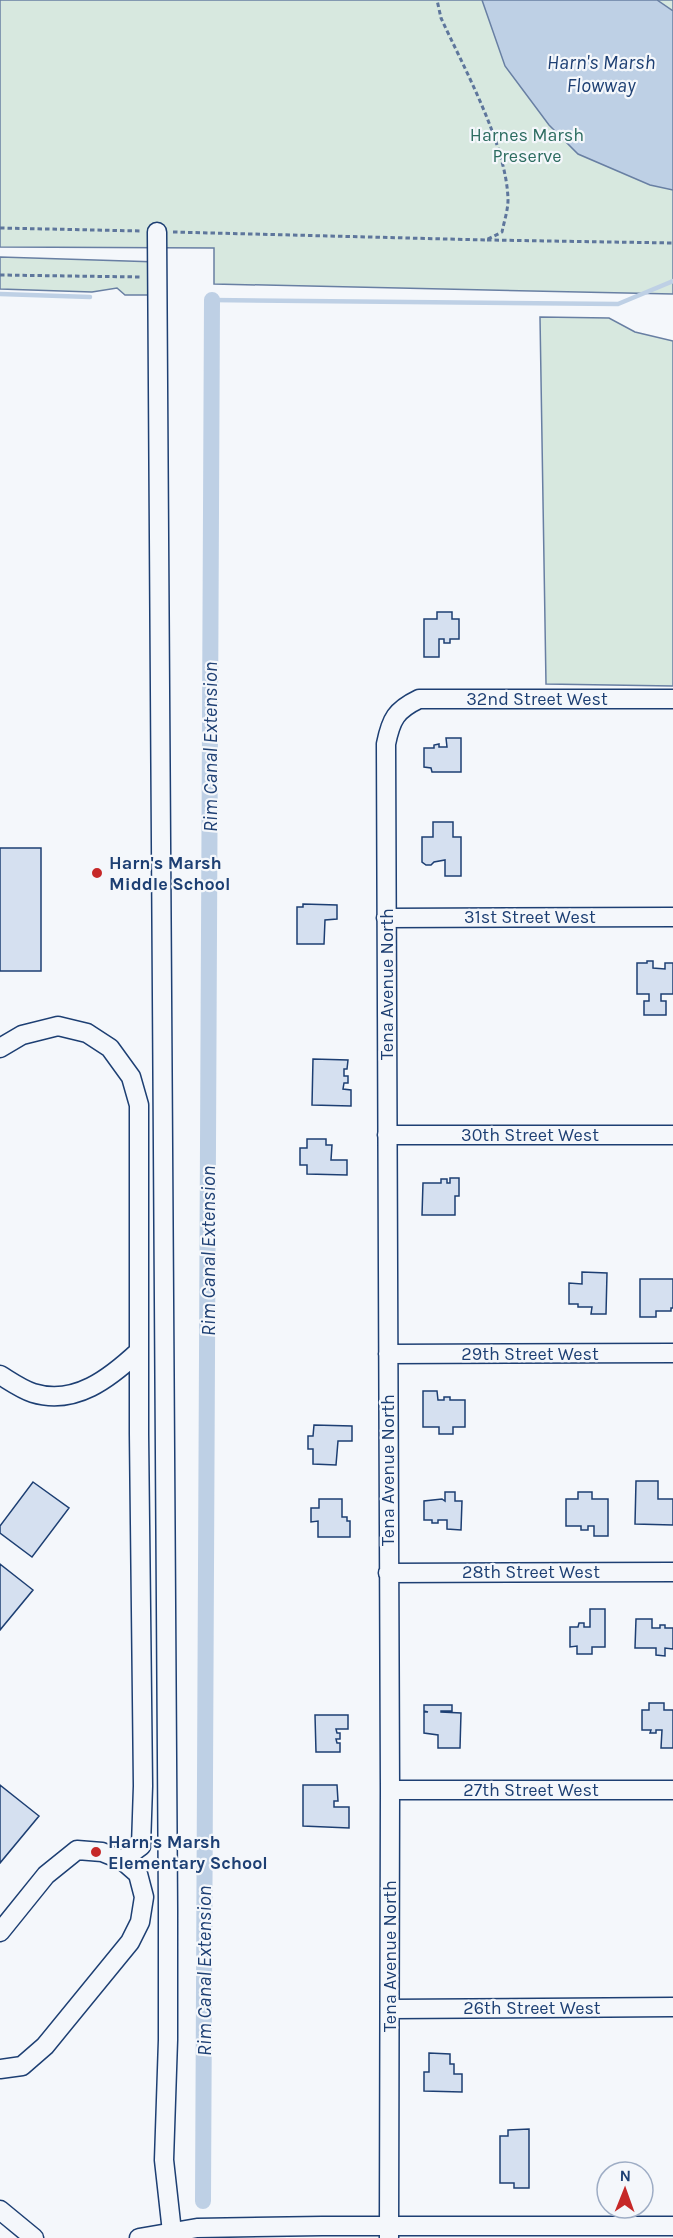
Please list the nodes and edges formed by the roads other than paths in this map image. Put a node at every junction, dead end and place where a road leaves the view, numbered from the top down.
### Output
1 (157, 232) road end
2 (673, 699) edge
3 (402, 706) joint
4 (673, 917) edge
5 (386, 918) junction
6 (0, 1048) edge
7 (387, 1135) junction
8 (673, 1135) edge
9 (139, 1351) junction
10 (673, 1353) edge
11 (388, 1354) junction
12 (0, 1375) edge
13 (673, 1572) edge
14 (388, 1573) junction
15 (390, 1790) junction
16 (673, 1790) edge
17 (122, 1860) junction
18 (0, 1932) edge
19 (673, 2007) edge
20 (390, 2009) junction
21 (0, 2069) edge
22 (0, 2210) edge
23 (673, 2226) edge
24 (172, 2232) junction
25 (389, 2232) edge
26 (34, 2238) edge
27 (139, 2238) edge

1 - 24 street
2 - 3 street, 32nd Street West
3 - 5 street, Tena Avenue North
4 - 5 street, 31st Street West
5 - 7 street, Tena Avenue North
6 - 9 street
7 - 8 street, 30th Street West
7 - 11 street, Tena Avenue North
9 - 12 street
9 - 17 street
10 - 11 street, 29th Street West
11 - 14 street, Tena Avenue North
13 - 14 street, 28th Street West
14 - 15 street, Tena Avenue North
15 - 16 street, 27th Street West
15 - 20 street, Tena Avenue North
17 - 18 street
17 - 21 street
19 - 20 street, 26th Street West
20 - 25 street, Tena Avenue North
22 - 26 street
23 - 25 street
24 - 25 street
24 - 27 street

